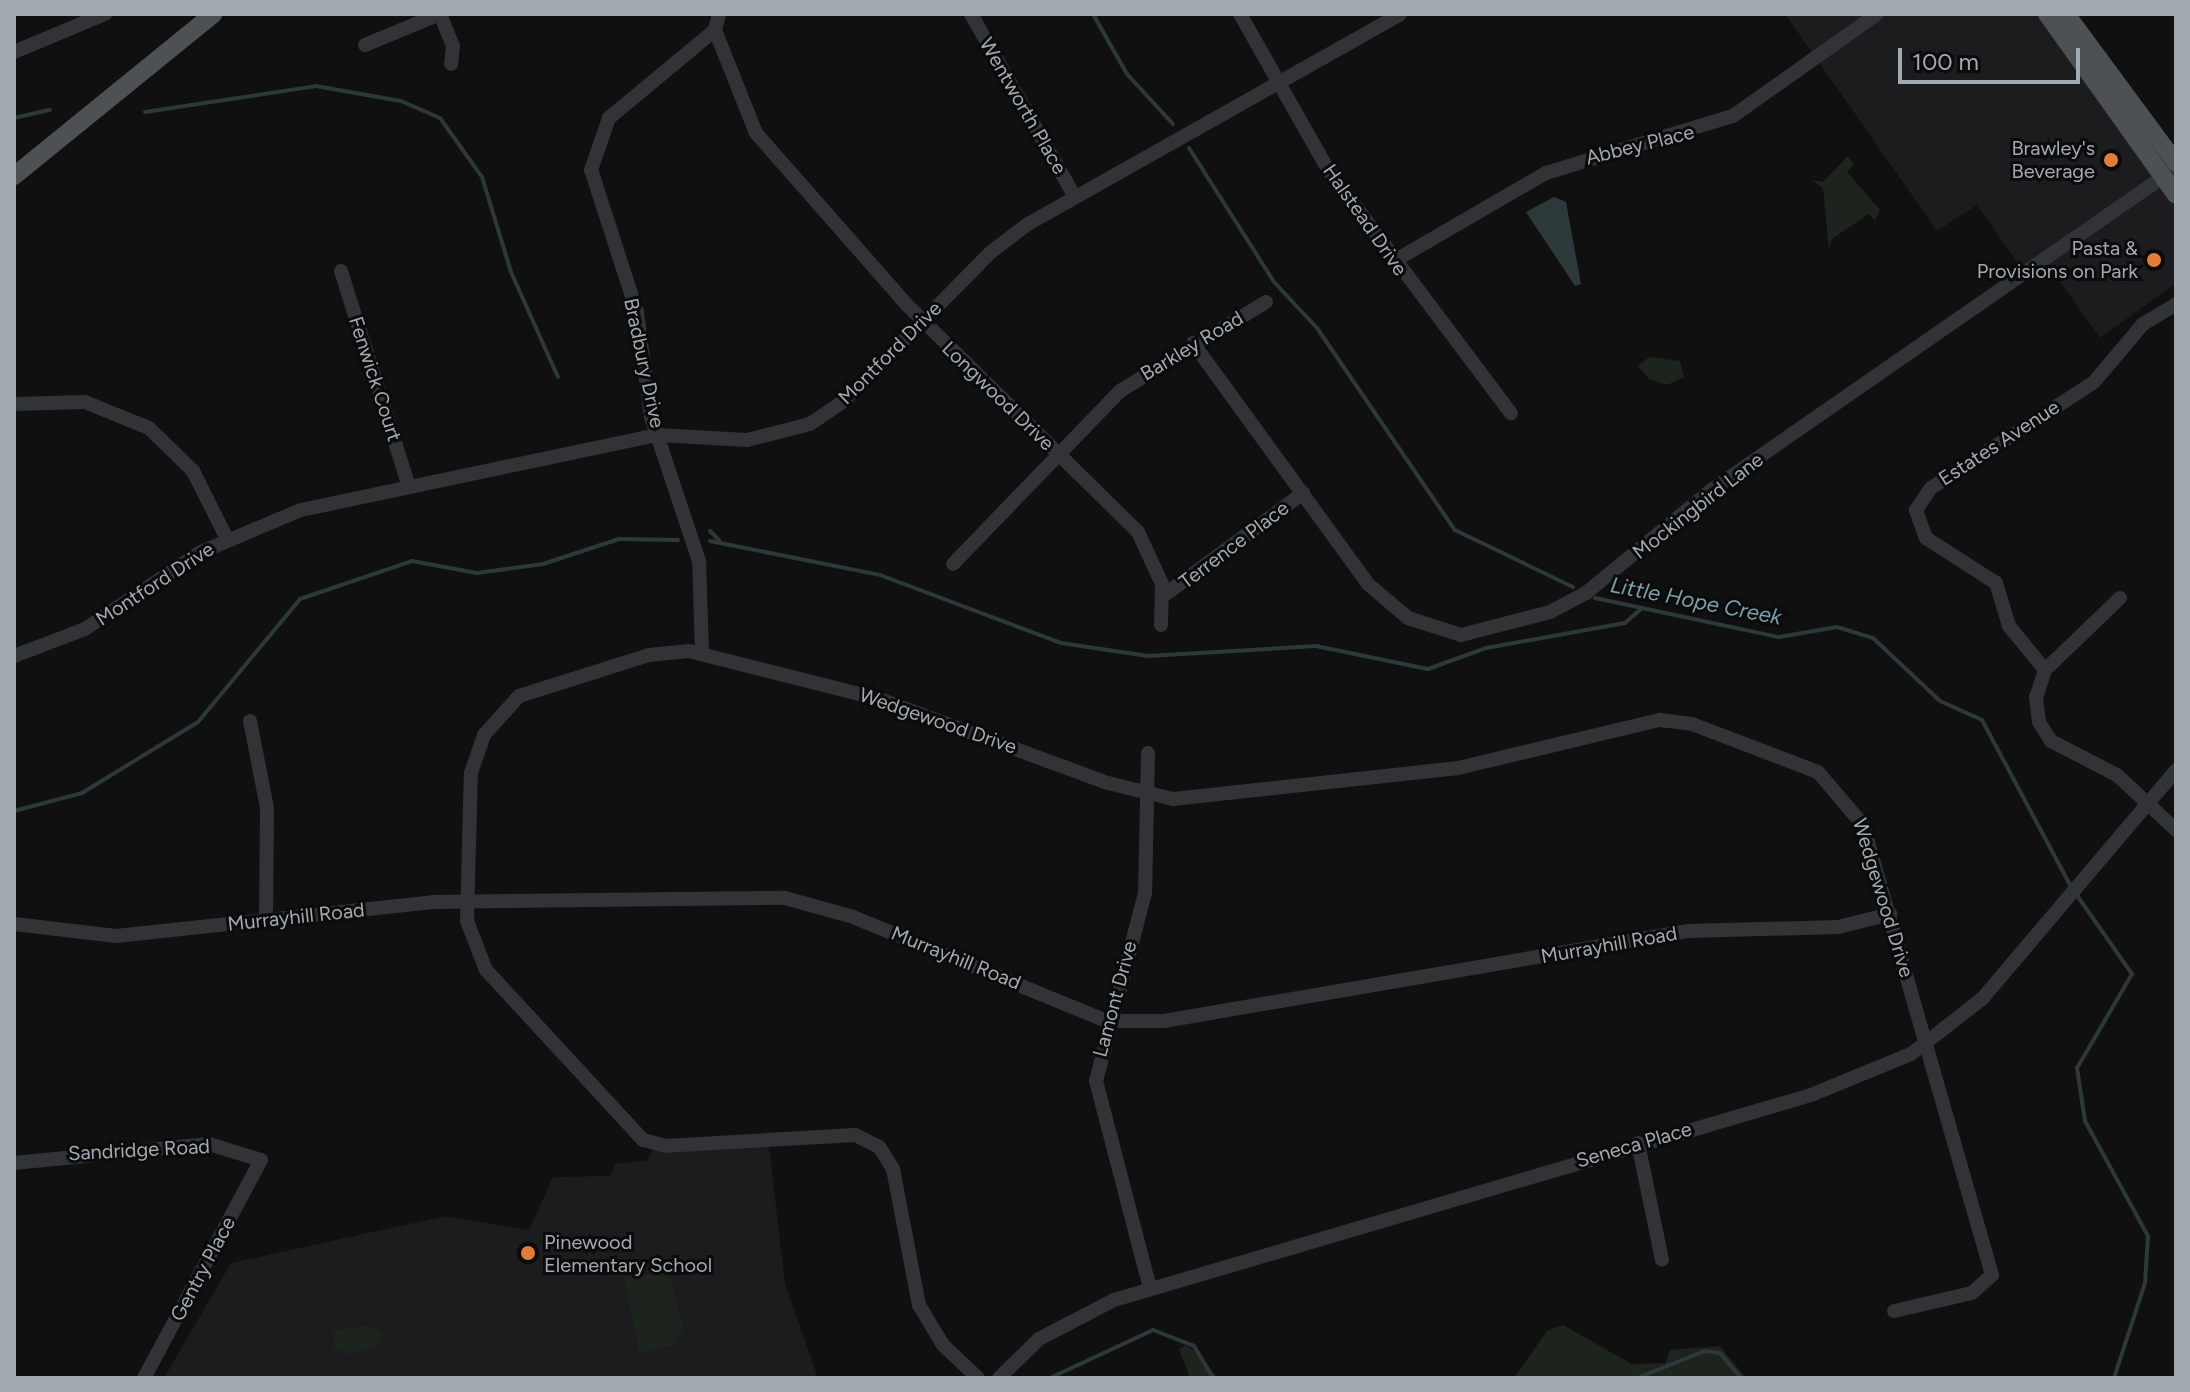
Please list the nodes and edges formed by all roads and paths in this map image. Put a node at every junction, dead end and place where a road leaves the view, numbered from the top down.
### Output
1 (105, 14) edge
2 (213, 14) edge
3 (440, 14) edge
4 (719, 14) edge
5 (971, 14) edge
6 (1240, 14) edge
7 (1400, 14) edge
8 (1877, 14) edge
9 (2047, 14) edge
10 (2066, 14) edge
11 (715, 30) junction
12 (365, 45) dead end
13 (14, 52) edge
14 (451, 64) dead end
15 (1279, 83) junction
16 (2172, 169) edge
17 (14, 176) edge
18 (2176, 195) edge
19 (1075, 197) junction
20 (1394, 261) junction
21 (341, 271) dead end
22 (1266, 302) dead end
23 (2176, 304) edge
24 (2167, 315) edge
25 (922, 321) junction
26 (1193, 343) junction
27 (14, 404) edge
28 (1511, 413) dead end
29 (658, 435) junction
30 (1059, 454) junction
31 (409, 487) junction
32 (1303, 493) junction
33 (227, 539) junction
34 (953, 564) dead end
35 (1163, 596) junction
36 (2120, 598) dead end
37 (1161, 625) dead end
38 (702, 654) junction
39 (14, 656) edge
40 (2045, 670) junction
41 (250, 721) dead end
42 (1148, 753) dead end
43 (2176, 770) edge
44 (1147, 796) junction
45 (2149, 801) junction
46 (2176, 830) edge
47 (467, 900) junction
48 (1890, 914) junction
49 (266, 920) junction
50 (14, 924) edge
51 (1107, 1021) junction
52 (1927, 1043) junction
53 (1638, 1143) junction
54 (261, 1160) joint
55 (14, 1163) edge
56 (1662, 1260) dead end
57 (1150, 1289) junction
58 (1894, 1311) dead end
59 (144, 1378) edge
60 (978, 1378) edge
61 (999, 1378) edge

1 - 13 street
2 - 17 main road
3 - 12 street
3 - 14 street
4 - 11 street
5 - 19 street, Wentworth Place
6 - 15 street, Halstead Drive
7 - 15 street, Montford Drive
8 - 20 street, Abbey Place
9 - 16 main road
10 - 16 main road
11 - 25 street, Longwood Drive
11 - 29 street, Bradbury Drive
15 - 19 street, Montford Drive
15 - 20 street, Halstead Drive
16 - 18 main road
16 - 32 street, Mockingbird Lane
19 - 25 street, Montford Drive
20 - 28 street, Halstead Drive
21 - 31 street, Fenwick Court
22 - 26 street, Barkley Road
23 - 24 street, Estates Avenue
24 - 40 street, Estates Avenue
25 - 29 street, Montford Drive
25 - 30 street, Longwood Drive
26 - 30 street, Barkley Road
26 - 32 street, Mockingbird Lane
27 - 33 street
29 - 31 street, Montford Drive
29 - 38 street, Bradbury Drive
30 - 34 street, Barkley Road
30 - 35 street, Longwood Drive
31 - 33 street, Montford Drive
32 - 35 street, Terrence Place
33 - 39 street, Montford Drive
35 - 37 street, Longwood Drive
36 - 40 street
38 - 44 street, Wedgewood Drive
38 - 47 street, Wedgewood Drive
40 - 45 street
41 - 49 street
42 - 44 street, Lamont Drive
43 - 45 street, Seneca Place
44 - 48 street, Wedgewood Drive
44 - 51 street, Lamont Drive
45 - 46 street
45 - 52 street, Seneca Place
47 - 49 street, Murrayhill Road
47 - 51 street, Murrayhill Road
47 - 60 street, Wedgewood Drive
48 - 51 street, Murrayhill Road
48 - 52 street, Wedgewood Drive
49 - 50 street, Murrayhill Road
51 - 57 street, Lamont Drive
52 - 53 street, Seneca Place
52 - 58 street, Wedgewood Drive
53 - 56 street
53 - 57 street, Seneca Place
54 - 55 street, Sandridge Road
54 - 59 street, Gentry Place
57 - 61 street, Seneca Place

